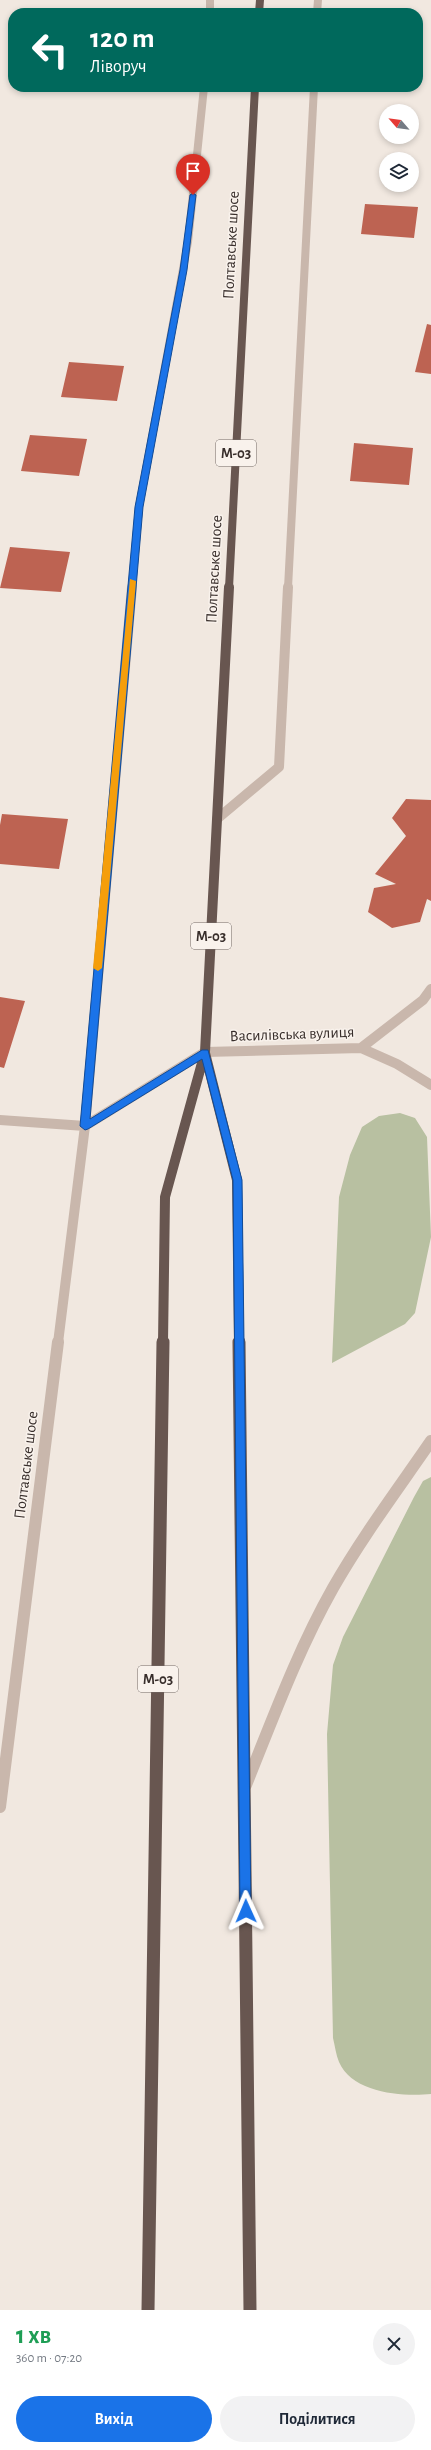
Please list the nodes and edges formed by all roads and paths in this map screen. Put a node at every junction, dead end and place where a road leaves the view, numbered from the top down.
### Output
1 (203, 92) edge
2 (255, 92) edge
3 (314, 92) edge
4 (217, 819) junction
5 (431, 989) edge
6 (361, 1048) junction
7 (205, 1052) junction
8 (431, 1085) edge
9 (0, 1120) edge
10 (85, 1126) junction
11 (431, 1441) edge
12 (244, 1789) junction
13 (0, 1807) edge
14 (148, 2310) edge
15 (250, 2310) edge

1 - 10 street, Полтавське шосе
2 - 4 highway, Полтавське шосе / М-03
3 - 4 street
4 - 7 highway, Полтавське шосе / М-03
5 - 6 street, Василівська вулиця
6 - 7 street, Василівська вулиця
6 - 8 street
7 - 10 street
7 - 12 highway, М-03
7 - 14 highway, М-03
9 - 10 street
10 - 13 street, Полтавське шосе
11 - 12 street
12 - 15 highway, М-03

